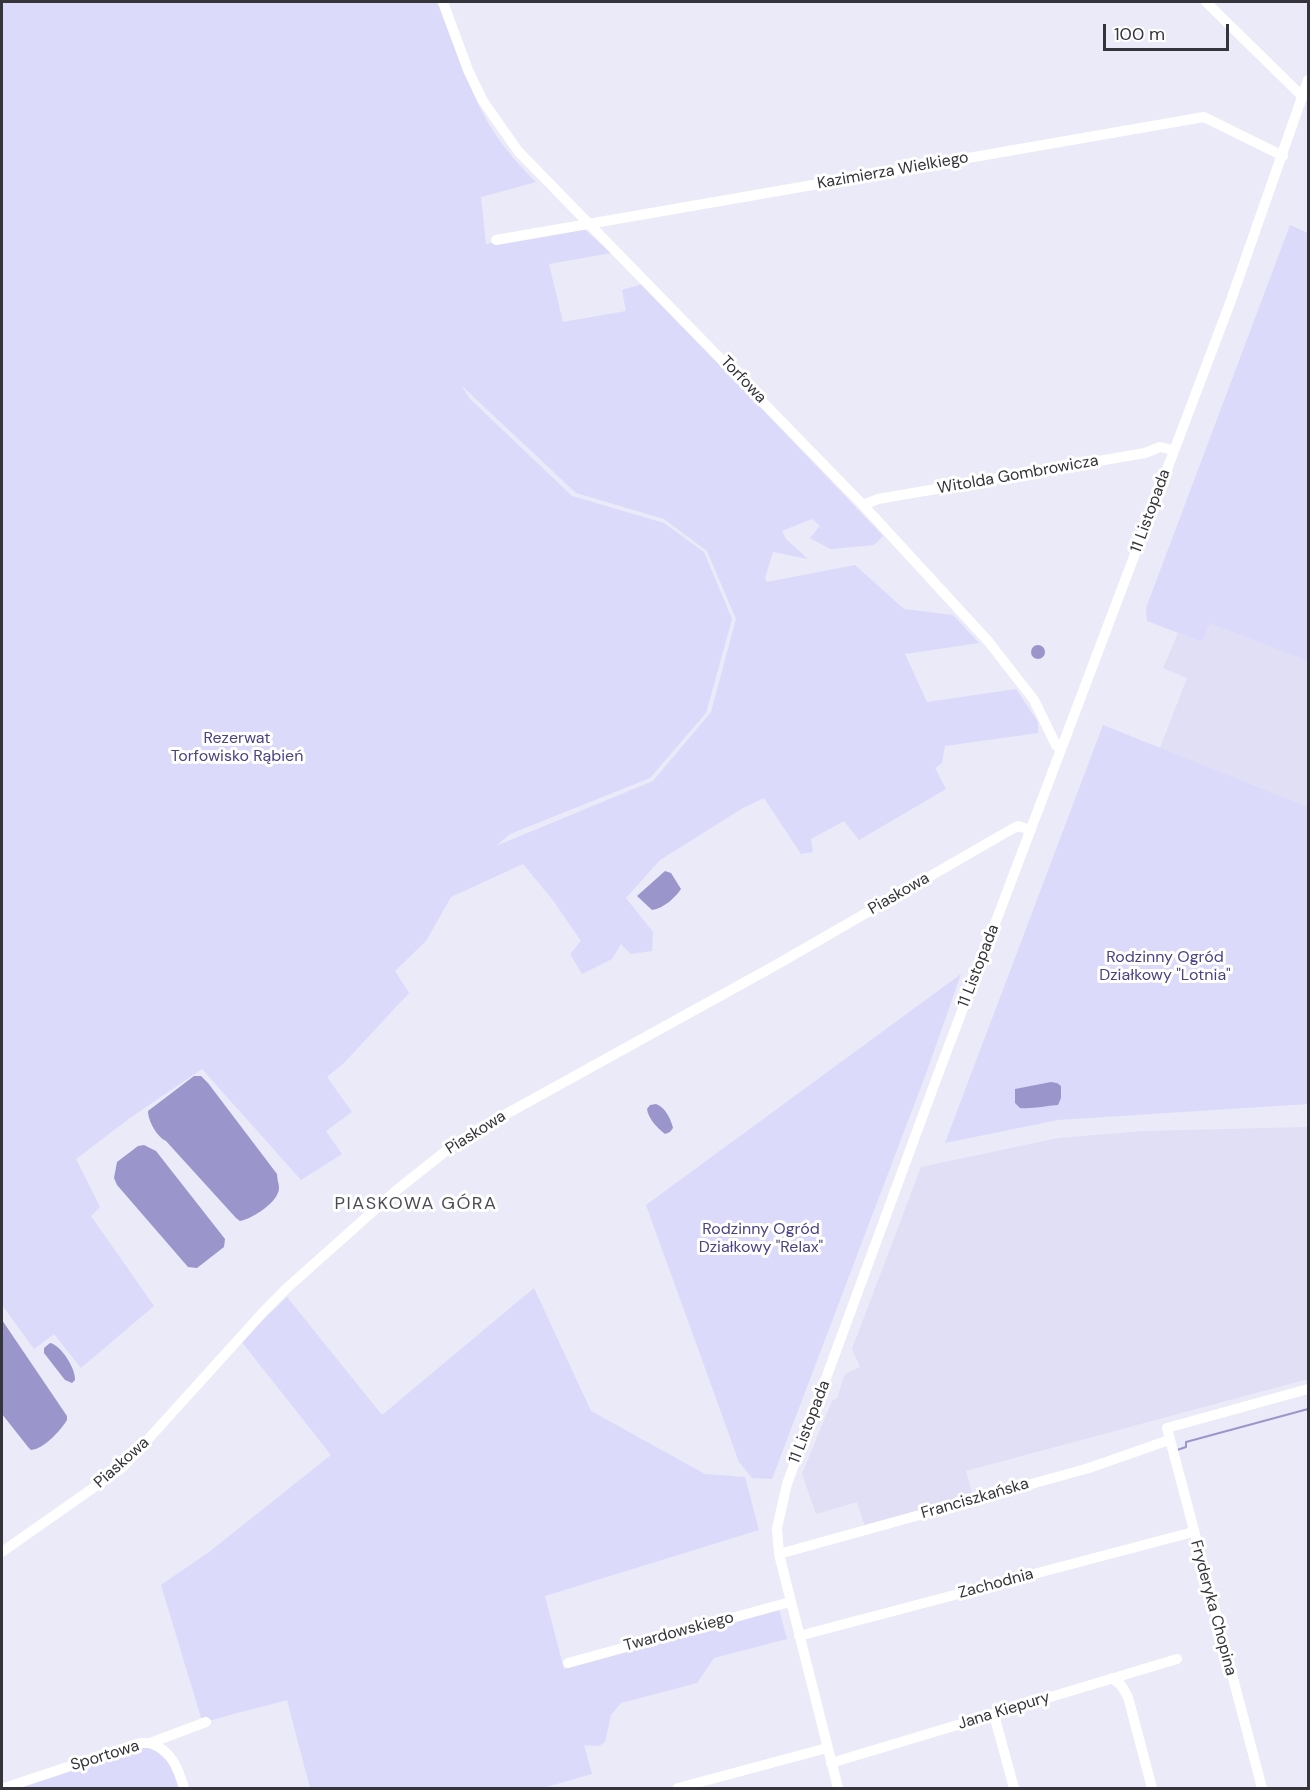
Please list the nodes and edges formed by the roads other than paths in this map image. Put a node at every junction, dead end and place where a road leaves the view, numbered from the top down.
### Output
1 (443, 2) edge
2 (1206, 2) edge
3 (1308, 80) edge
4 (1304, 101) edge
5 (1283, 156) junction
6 (589, 224) junction
7 (496, 240) dead end
8 (1173, 450) junction
9 (863, 505) junction
10 (1061, 750) junction
11 (1031, 830) junction
12 (1308, 1389) edge
13 (1169, 1440) junction
14 (1193, 1532) junction
15 (2, 1552) edge
16 (779, 1554) junction
17 (790, 1602) junction
18 (799, 1635) junction
19 (1177, 1659) dead end
20 (568, 1663) dead end
21 (1112, 1678) junction
22 (994, 1715) junction
23 (206, 1722) dead end
24 (150, 1743) junction
25 (827, 1748) junction
26 (831, 1763) junction
27 (3, 1788) edge
28 (184, 1788) edge
29 (678, 1788) edge
30 (838, 1788) edge
31 (1014, 1788) edge
32 (1152, 1788) edge
33 (1262, 1788) edge

1 - 6 street, Torfowa
2 - 4 street
3 - 4 street, 11 Listopada
4 - 5 street, 11 Listopada
5 - 6 street, Kazimierza Wielkiego
5 - 8 street, 11 Listopada
6 - 7 street, Kazimierza Wielkiego
6 - 9 street, Torfowa
8 - 9 street, Witolda Gombrowicza
8 - 10 street, 11 Listopada
9 - 10 street, Torfowa
10 - 11 street, 11 Listopada
11 - 15 street, Piaskowa
11 - 16 street, 11 Listopada
12 - 13 street, Fryderyka Chopina
13 - 14 street, Fryderyka Chopina
13 - 16 street, Franciszkańska
14 - 18 street, Zachodnia
14 - 33 street, Fryderyka Chopina
16 - 17 street, 11 Listopada
17 - 18 street, 11 Listopada
17 - 20 street, Twardowskiego
18 - 25 street, 11 Listopada
19 - 21 street, Jana Kiepury
21 - 22 street, Jana Kiepury
21 - 32 street
22 - 26 street, Jana Kiepury
22 - 31 street
23 - 24 street, Sportowa
24 - 27 street, Sportowa
24 - 28 street
25 - 26 street, 11 Listopada
25 - 29 street
26 - 30 street, 11 Listopada

